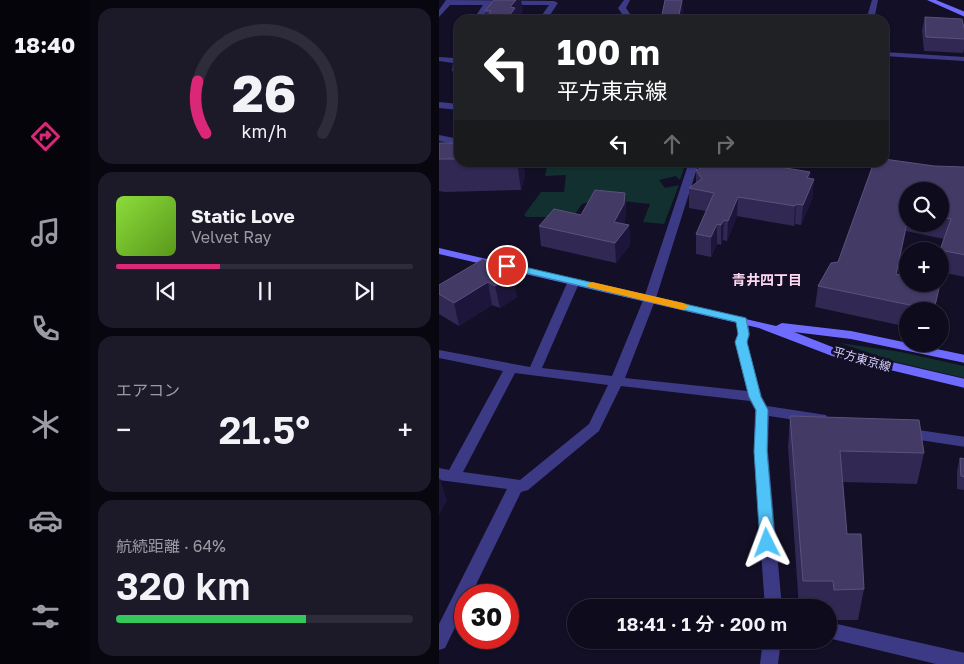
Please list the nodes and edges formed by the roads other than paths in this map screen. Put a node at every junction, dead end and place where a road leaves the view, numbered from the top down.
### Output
1 (627, 0) edge
2 (875, 0) edge
3 (930, 0) edge
4 (449, 2) edge
5 (488, 3) junction
6 (964, 14) edge
7 (439, 15) edge
8 (480, 15) edge
9 (546, 15) edge
10 (625, 15) edge
11 (871, 15) edge
12 (889, 54) edge
13 (439, 59) edge
14 (964, 59) edge
15 (454, 61) edge
16 (439, 105) edge
17 (454, 107) edge
18 (439, 138) edge
19 (454, 141) edge
20 (692, 167) edge
21 (439, 250) edge
22 (574, 281) junction
23 (650, 298) junction
24 (742, 320) junction
25 (763, 325) junction
26 (439, 354) edge
27 (964, 359) edge
28 (511, 368) junction
29 (533, 372) junction
30 (617, 380) junction
31 (964, 384) edge
32 (758, 403) junction
33 (839, 422) edge
34 (887, 430) edge
35 (964, 442) edge
36 (446, 475) edge
37 (517, 485) junction
38 (773, 599) edge
39 (837, 632) edge
40 (439, 642) edge
41 (771, 649) edge
42 (964, 661) edge
43 (769, 664) edge

1 - 10 street
2 - 11 street
3 - 6 main road
4 - 5 street
4 - 7 street
5 - 8 street
5 - 9 street
12 - 14 street
13 - 15 street
16 - 17 street
18 - 19 street
20 - 23 street
21 - 22 main road, 平方東京線
22 - 23 main road, 平方東京線
22 - 29 street
23 - 24 main road, 平方東京線
23 - 30 street
24 - 25 main road, 平方東京線
24 - 32 street
25 - 27 main road, 平方東京線
25 - 31 main road, 平方東京線
26 - 28 street
28 - 29 street
28 - 36 street
29 - 30 street
30 - 32 street
30 - 37 street
32 - 33 street
32 - 38 street
34 - 35 street
36 - 37 street
37 - 40 street
39 - 42 street
41 - 43 street

